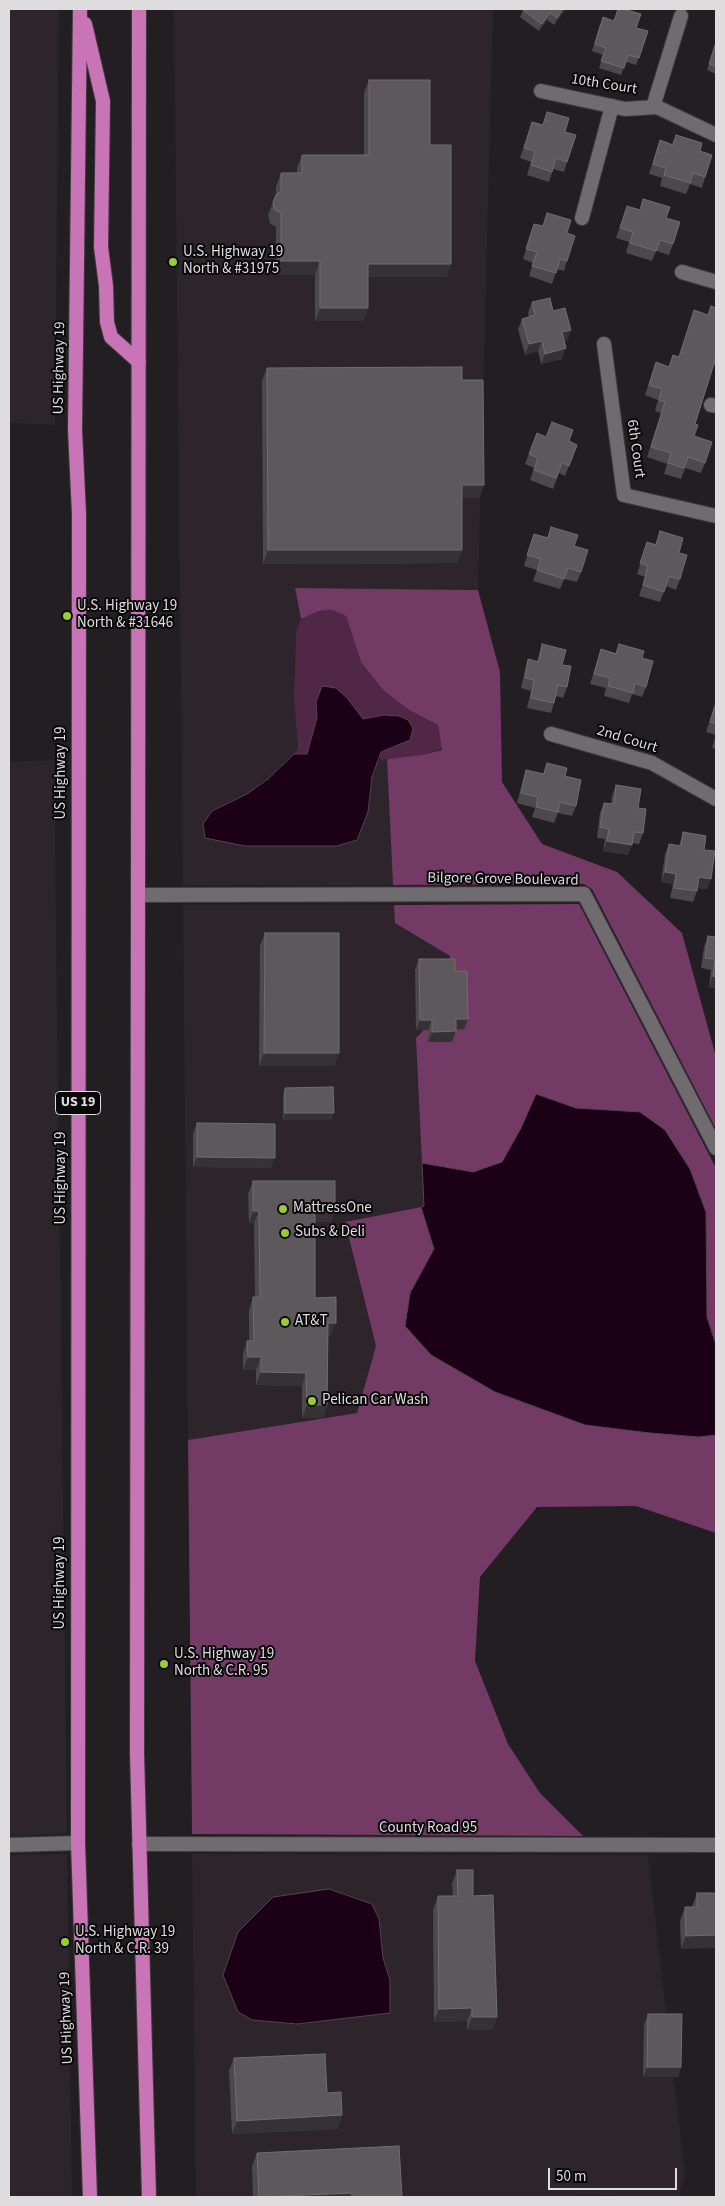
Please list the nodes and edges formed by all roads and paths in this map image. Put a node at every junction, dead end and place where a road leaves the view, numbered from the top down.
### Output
1 (81, 9) edge
2 (139, 9) edge
3 (681, 16) dead end
4 (542, 90) dead end
5 (612, 106) junction
6 (653, 107) junction
7 (716, 135) edge
8 (582, 218) dead end
9 (682, 272) dead end
10 (716, 282) edge
11 (604, 344) dead end
12 (139, 362) junction
13 (716, 516) edge
14 (551, 734) dead end
15 (716, 799) edge
16 (138, 896) junction
17 (716, 1148) edge
18 (78, 1843) junction
19 (139, 1844) junction
20 (716, 1845) edge
21 (9, 1846) edge
22 (90, 2197) edge
23 (149, 2197) edge

1 - 12 highway
1 - 18 highway, US Highway 19 / US 19
2 - 12 highway
3 - 6 street
4 - 5 street, 10th Court
5 - 6 street, 10th Court
5 - 8 street
6 - 7 street, 10th Court
9 - 10 street
11 - 13 street, 6th Court
12 - 16 highway
14 - 15 street, 2nd Court
16 - 17 street, Bilgore Grove Boulevard
16 - 19 highway
18 - 21 street
18 - 22 highway, US Highway 19 / US 19
19 - 20 street, County Road 95
19 - 23 highway

